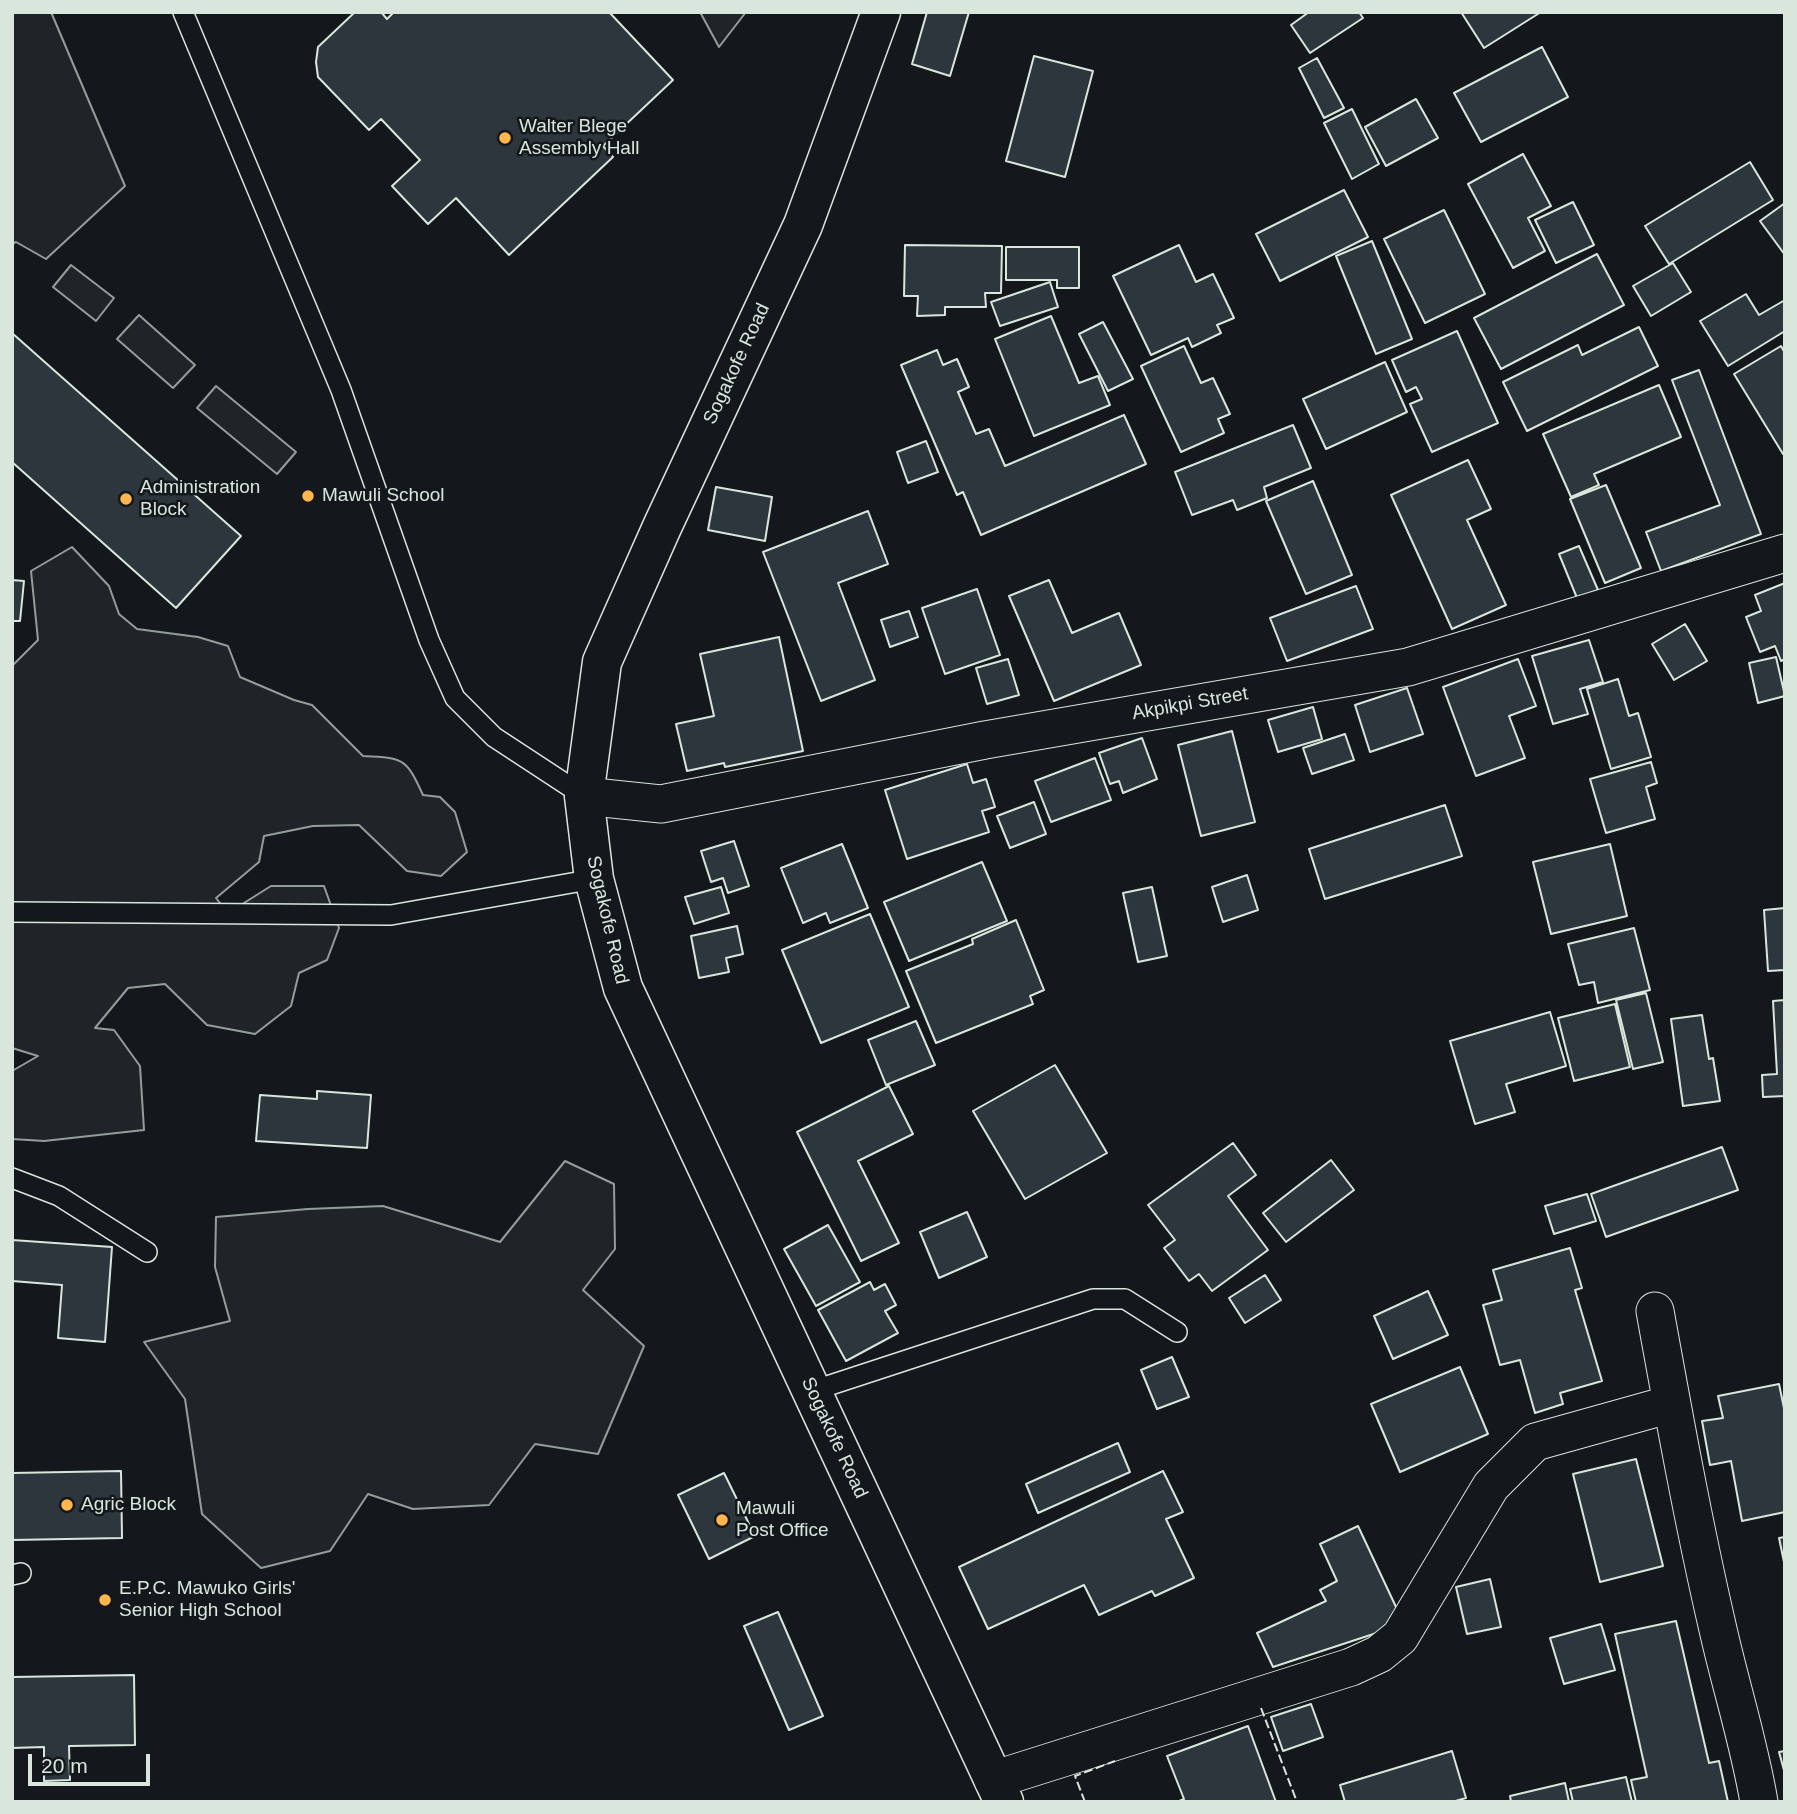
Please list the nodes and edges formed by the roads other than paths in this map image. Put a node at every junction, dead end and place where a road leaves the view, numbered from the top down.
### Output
1 (183, 12) edge
2 (881, 12) edge
3 (1785, 553) edge
4 (584, 796) junction
5 (593, 879) junction
6 (12, 912) edge
7 (12, 1178) edge
8 (147, 1252) dead end
9 (1655, 1311) dead end
10 (1177, 1332) dead end
11 (812, 1391) junction
12 (1671, 1404) junction
13 (998, 1791) edge
14 (1759, 1802) edge

1 - 4 lane
2 - 4 main road, Sogakofe Road
3 - 4 street, Akpikpi Street
4 - 5 main road, Sogakofe Road
5 - 6 lane
5 - 11 main road, Sogakofe Road
7 - 8 lane
9 - 12 street
10 - 11 lane
11 - 13 main road, Sogakofe Road
12 - 13 street
12 - 14 street

